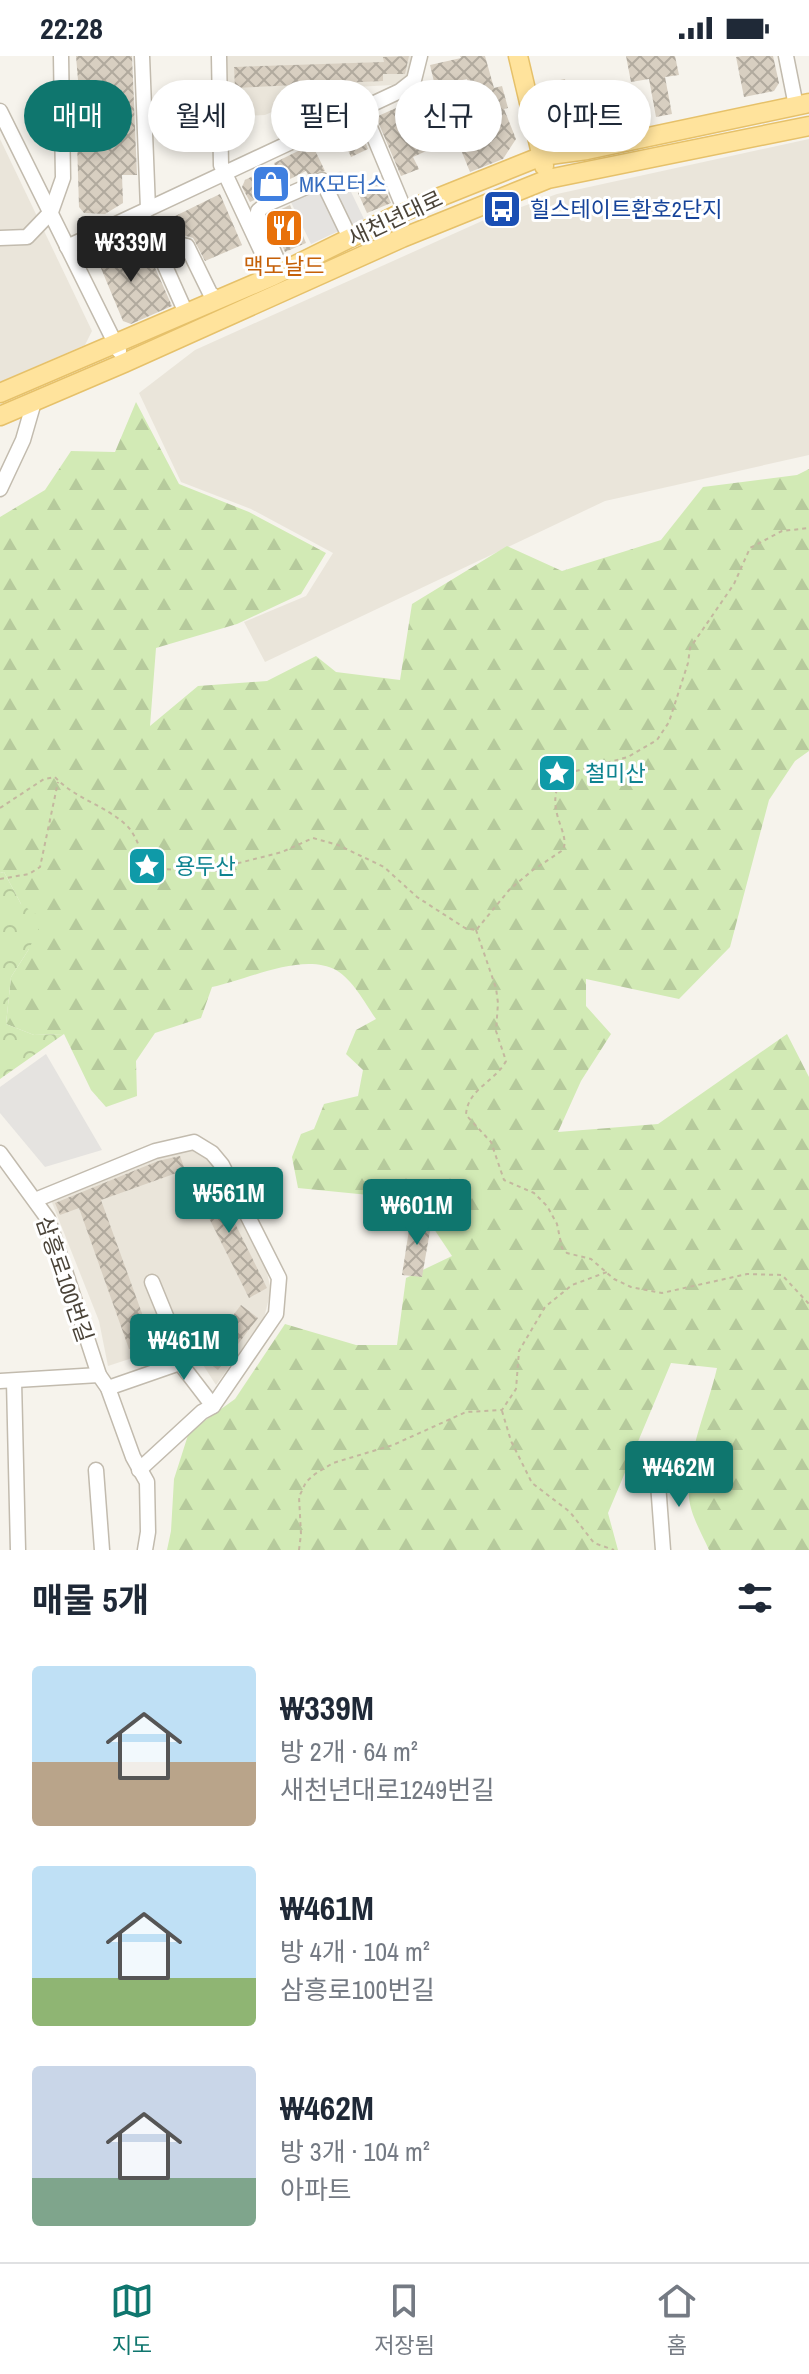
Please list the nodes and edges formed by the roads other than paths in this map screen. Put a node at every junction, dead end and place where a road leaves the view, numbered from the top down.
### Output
1 (61, 56) edge
2 (142, 56) edge
3 (219, 56) edge
4 (420, 56) edge
5 (518, 56) edge
6 (786, 56) edge
7 (379, 100) edge
8 (803, 105) edge
9 (0, 111) edge
10 (809, 126) edge
11 (379, 149) edge
12 (271, 151) edge
13 (542, 156) junction
14 (224, 173) junction
15 (548, 179) junction
16 (148, 209) junction
17 (405, 211) junction
18 (51, 212) junction
19 (0, 238) edge
20 (350, 238) junction
21 (67, 247) junction
22 (272, 272) junction
23 (218, 299) junction
24 (186, 313) junction
25 (114, 343) junction
26 (124, 363) junction
27 (0, 393) edge
28 (34, 402) junction
29 (0, 416) edge
30 (0, 489) edge
31 (1, 1155) edge
32 (35, 1200) junction
33 (152, 1282) dead end
34 (180, 1363) junction
35 (99, 1375) junction
36 (7, 1381) edge
37 (108, 1388) junction
38 (213, 1406) junction
39 (96, 1470) dead end
40 (139, 1470) junction
41 (657, 1470) dead end
42 (18, 1550) edge
43 (102, 1550) edge
44 (145, 1550) edge
45 (663, 1550) edge

1 - 18 street
2 - 16 street
3 - 14 street
4 - 7 street
5 - 13 main road
6 - 8 street
8 - 13 main road, 새천년대로
9 - 18 street
10 - 15 main road, 새천년대로
11 - 17 street
12 - 14 street
13 - 15 main road
13 - 17 main road, 새천년대로
14 - 16 street
14 - 22 street
15 - 26 main road, 새천년대로
16 - 21 street
17 - 20 main road, 새천년대로
18 - 19 street
18 - 21 street
20 - 22 main road, 새천년대로
20 - 22 street
21 - 25 street
22 - 23 main road, 새천년대로
23 - 24 main road, 새천년대로
23 - 24 street
24 - 25 main road, 새천년대로
25 - 26 street
25 - 27 main road, 새천년대로
26 - 28 main road, 새천년대로
28 - 29 main road, 새천년대로
28 - 30 street
31 - 32 street, 삼흥로100번길
32 - 35 street, 삼흥로100번길
32 - 38 street
33 - 34 street
34 - 37 street
34 - 38 street
35 - 36 street
35 - 37 street, 삼흥로100번길
36 - 42 street
37 - 40 street, 삼흥로100번길
38 - 40 street
39 - 43 street
40 - 44 street, 삼흥로100번길
41 - 45 street

